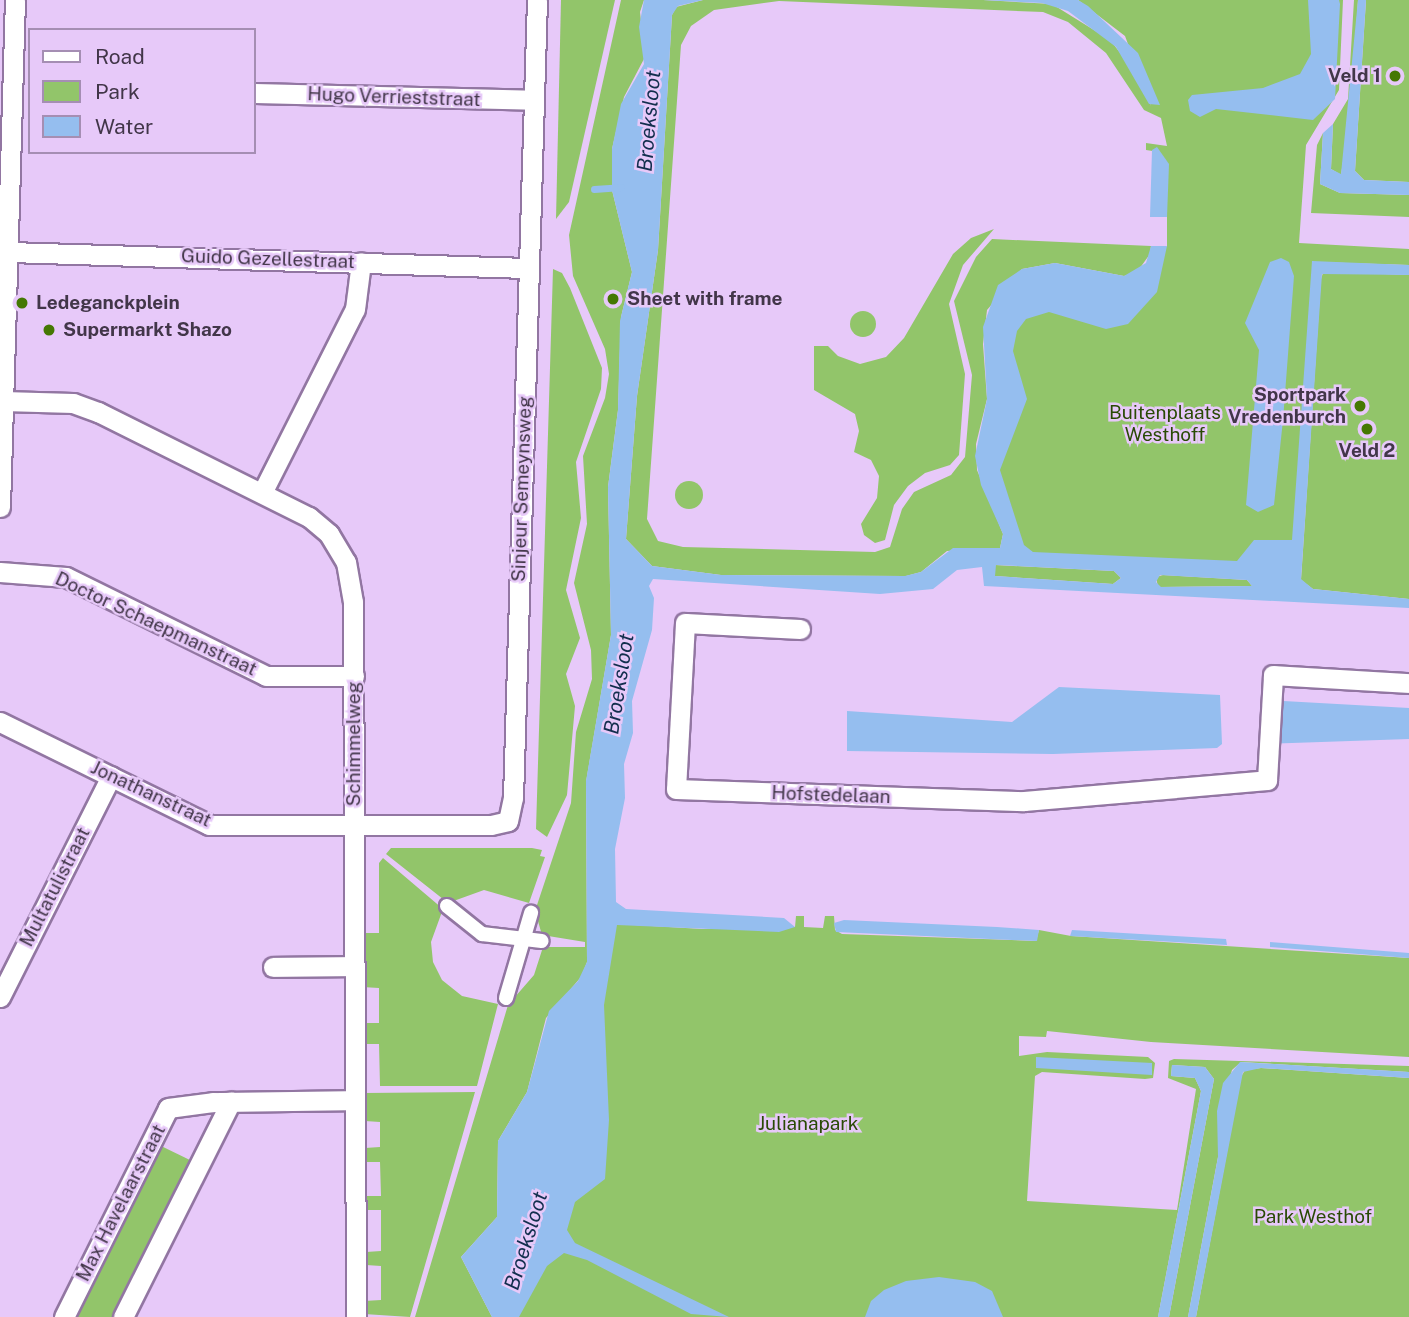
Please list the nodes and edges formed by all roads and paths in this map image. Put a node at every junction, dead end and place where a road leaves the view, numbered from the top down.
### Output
1 (15, 0) edge
2 (537, 0) edge
3 (21, 86) edge
4 (256, 93) edge
5 (534, 100) junction
6 (4, 251) edge
7 (361, 262) junction
8 (528, 268) junction
9 (4, 401) junction
10 (0, 488) edge
11 (262, 493) junction
12 (0, 507) edge
13 (0, 572) edge
14 (800, 629) dead end
15 (354, 676) junction
16 (1409, 683) edge
17 (0, 722) edge
18 (111, 776) junction
19 (353, 824) junction
20 (447, 906) dead end
21 (531, 913) dead end
22 (523, 940) junction
23 (542, 941) dead end
24 (352, 966) junction
25 (273, 967) dead end
26 (0, 997) edge
27 (506, 998) dead end
28 (354, 1100) junction
29 (231, 1101) junction
30 (64, 1317) edge
31 (123, 1317) edge
32 (356, 1317) edge

1 - 3 street
2 - 5 street, Sinjeur Semeynsweg
3 - 6 street
4 - 5 street, Hugo Verrieststraat
5 - 8 street, Sinjeur Semeynsweg
6 - 7 street, Guido Gezellestraat
6 - 9 street
7 - 8 street, Guido Gezellestraat
7 - 11 street
8 - 19 street, Sinjeur Semeynsweg
9 - 10 street
9 - 11 street, Schimmelweg
10 - 12 street
11 - 15 street, Schimmelweg
13 - 15 street, Doctor Schaepmanstraat
14 - 16 street, Hofstedelaan
15 - 19 street, Schimmelweg
17 - 18 street, Jonathanstraat
18 - 19 street, Jonathanstraat
18 - 26 street, Multatulistraat
19 - 24 street, Schimmelweg
20 - 22 street
21 - 22 street
22 - 23 street
22 - 27 street
24 - 25 street
24 - 28 street, Schimmelweg
28 - 29 street, Max Havelaarstraat
28 - 32 street, Schimmelweg
29 - 30 street, Max Havelaarstraat
29 - 31 street

